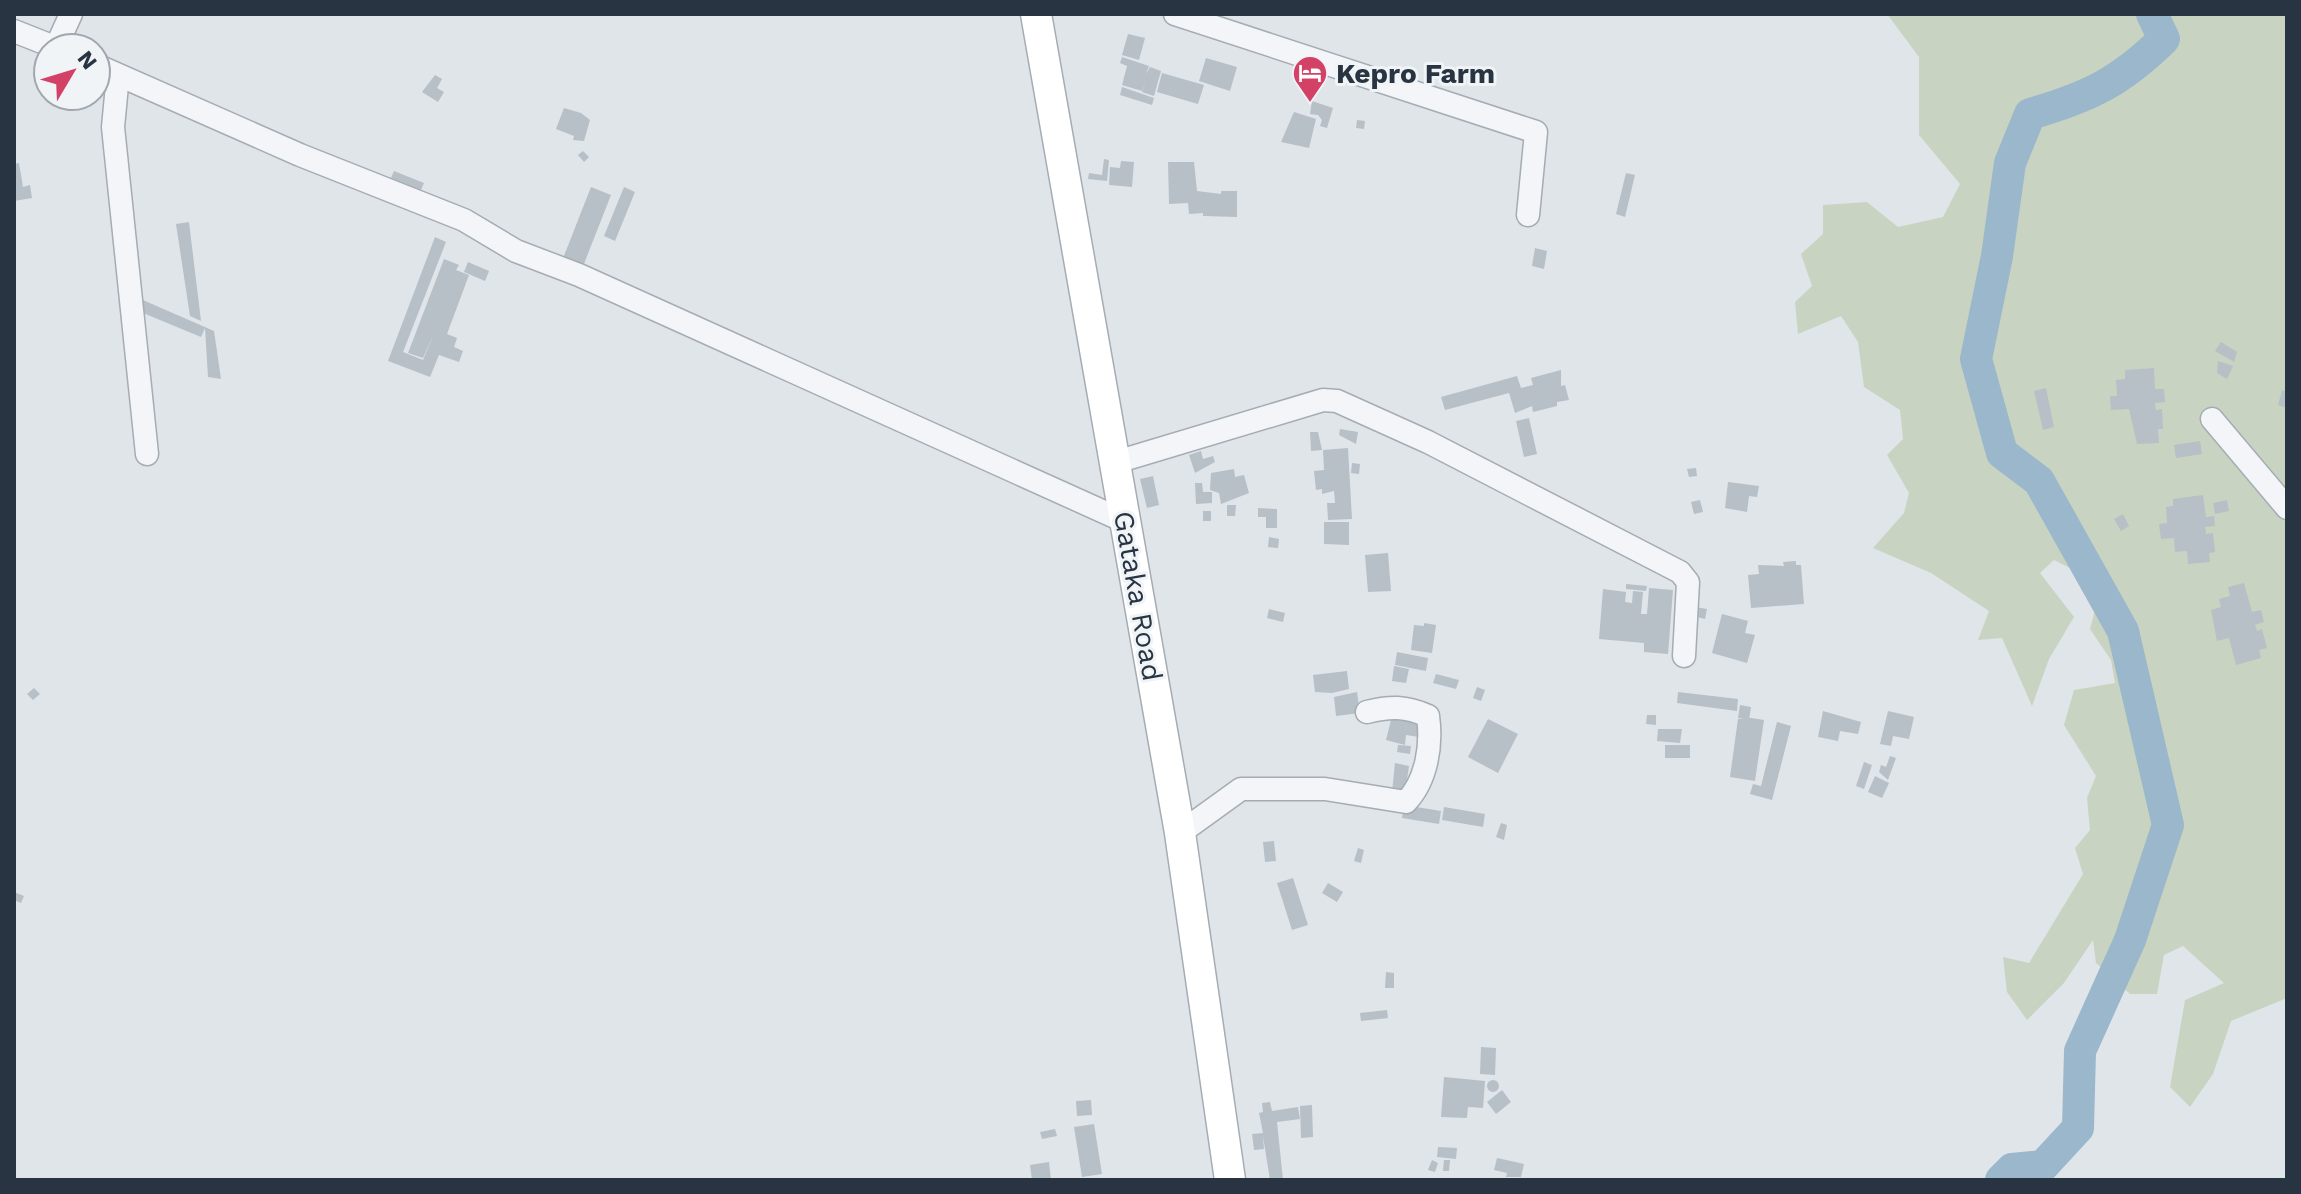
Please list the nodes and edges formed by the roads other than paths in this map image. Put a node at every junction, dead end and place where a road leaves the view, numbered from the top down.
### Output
1 (1036, 14) edge
2 (1175, 14) edge
3 (112, 72) edge
4 (118, 75) junction
5 (1528, 215) dead end
6 (2212, 419) dead end
7 (147, 454) dead end
8 (1113, 463) junction
9 (2287, 508) edge
10 (1124, 521) junction
11 (1684, 656) dead end
12 (1367, 712) dead end
13 (1180, 833) junction
14 (1230, 1180) edge

1 - 8 street, Gataka Road
2 - 5 street
3 - 4 street
4 - 7 street
4 - 10 street
6 - 9 street
8 - 10 street, Gataka Road
8 - 11 street
10 - 13 street, Gataka Road
12 - 13 street
13 - 14 street, Gataka Road

